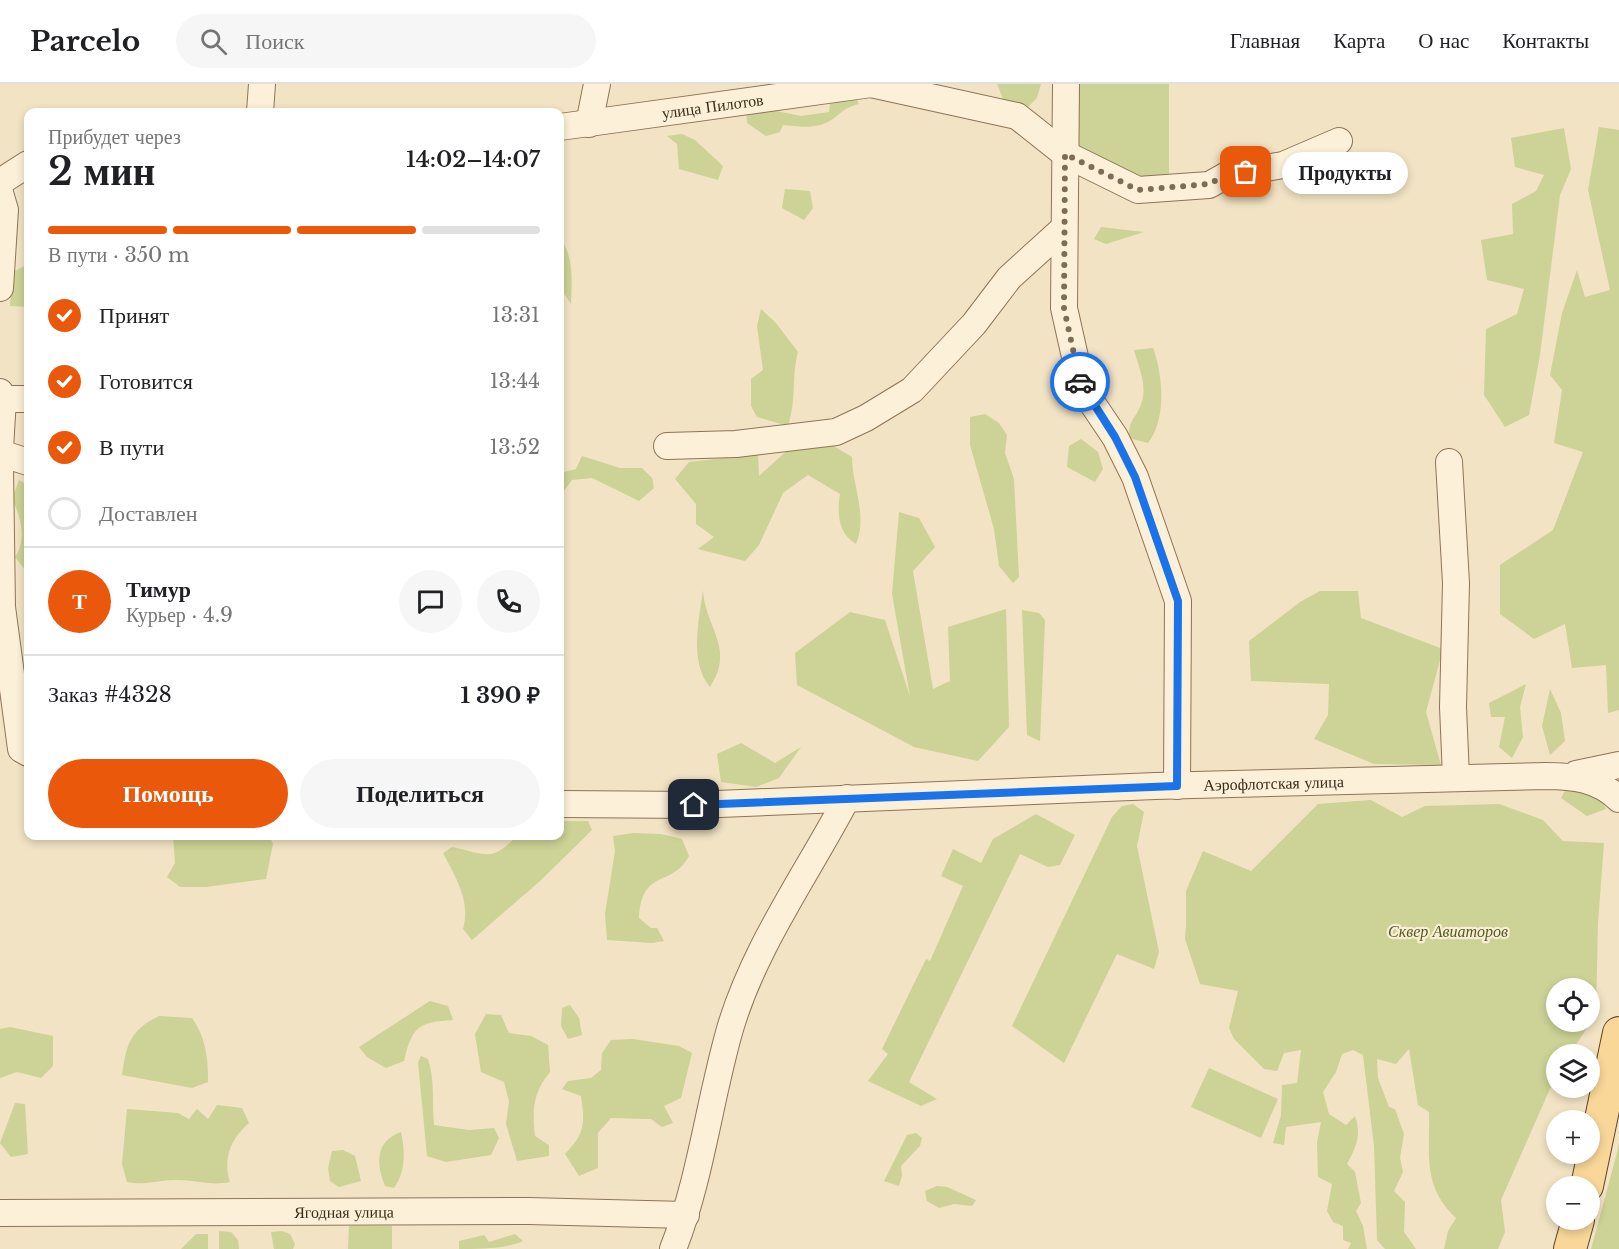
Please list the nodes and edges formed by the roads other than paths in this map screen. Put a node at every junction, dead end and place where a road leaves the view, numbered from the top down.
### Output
1 (262, 84) edge
2 (597, 84) edge
3 (1066, 84) edge
4 (260, 108) edge
5 (589, 124) junction
6 (564, 127) edge
7 (1339, 141) dead end
8 (1065, 154) junction
9 (24, 167) edge
10 (0, 182) edge
11 (0, 194) edge
12 (1065, 228) junction
13 (0, 288) edge
14 (1, 395) edge
15 (24, 398) edge
16 (667, 446) dead end
17 (0, 451) edge
18 (24, 460) edge
19 (1449, 462) dead end
20 (0, 468) edge
21 (24, 751) edge
22 (1619, 765) edge
23 (1555, 776) junction
24 (1456, 777) junction
25 (1177, 786) junction
26 (847, 798) junction
27 (1619, 799) edge
28 (564, 804) edge
29 (1619, 1034) edge
30 (1589, 1176) edge
31 (0, 1213) edge
32 (686, 1215) junction
33 (1575, 1230) edge
34 (673, 1249) edge
35 (1570, 1249) edge

1 - 4 street
2 - 5 street
3 - 8 street
5 - 6 street, улица Пилотов
5 - 8 street, улица Пилотов
7 - 8 street, улица Пилотов
8 - 12 street
9 - 10 street
11 - 13 street
12 - 16 street
12 - 25 street
14 - 15 street
14 - 17 street
17 - 18 street
19 - 24 street
20 - 21 street
22 - 23 street, Аэрофлотская улица
23 - 24 street, Аэрофлотская улица
23 - 27 street, Аэрофлотская улица
24 - 25 street, Аэрофлотская улица
25 - 26 street, Аэрофлотская улица
26 - 28 street, Аэрофлотская улица
26 - 32 street
29 - 30 main road
31 - 32 street, Ягодная улица
32 - 34 street
33 - 35 main road

